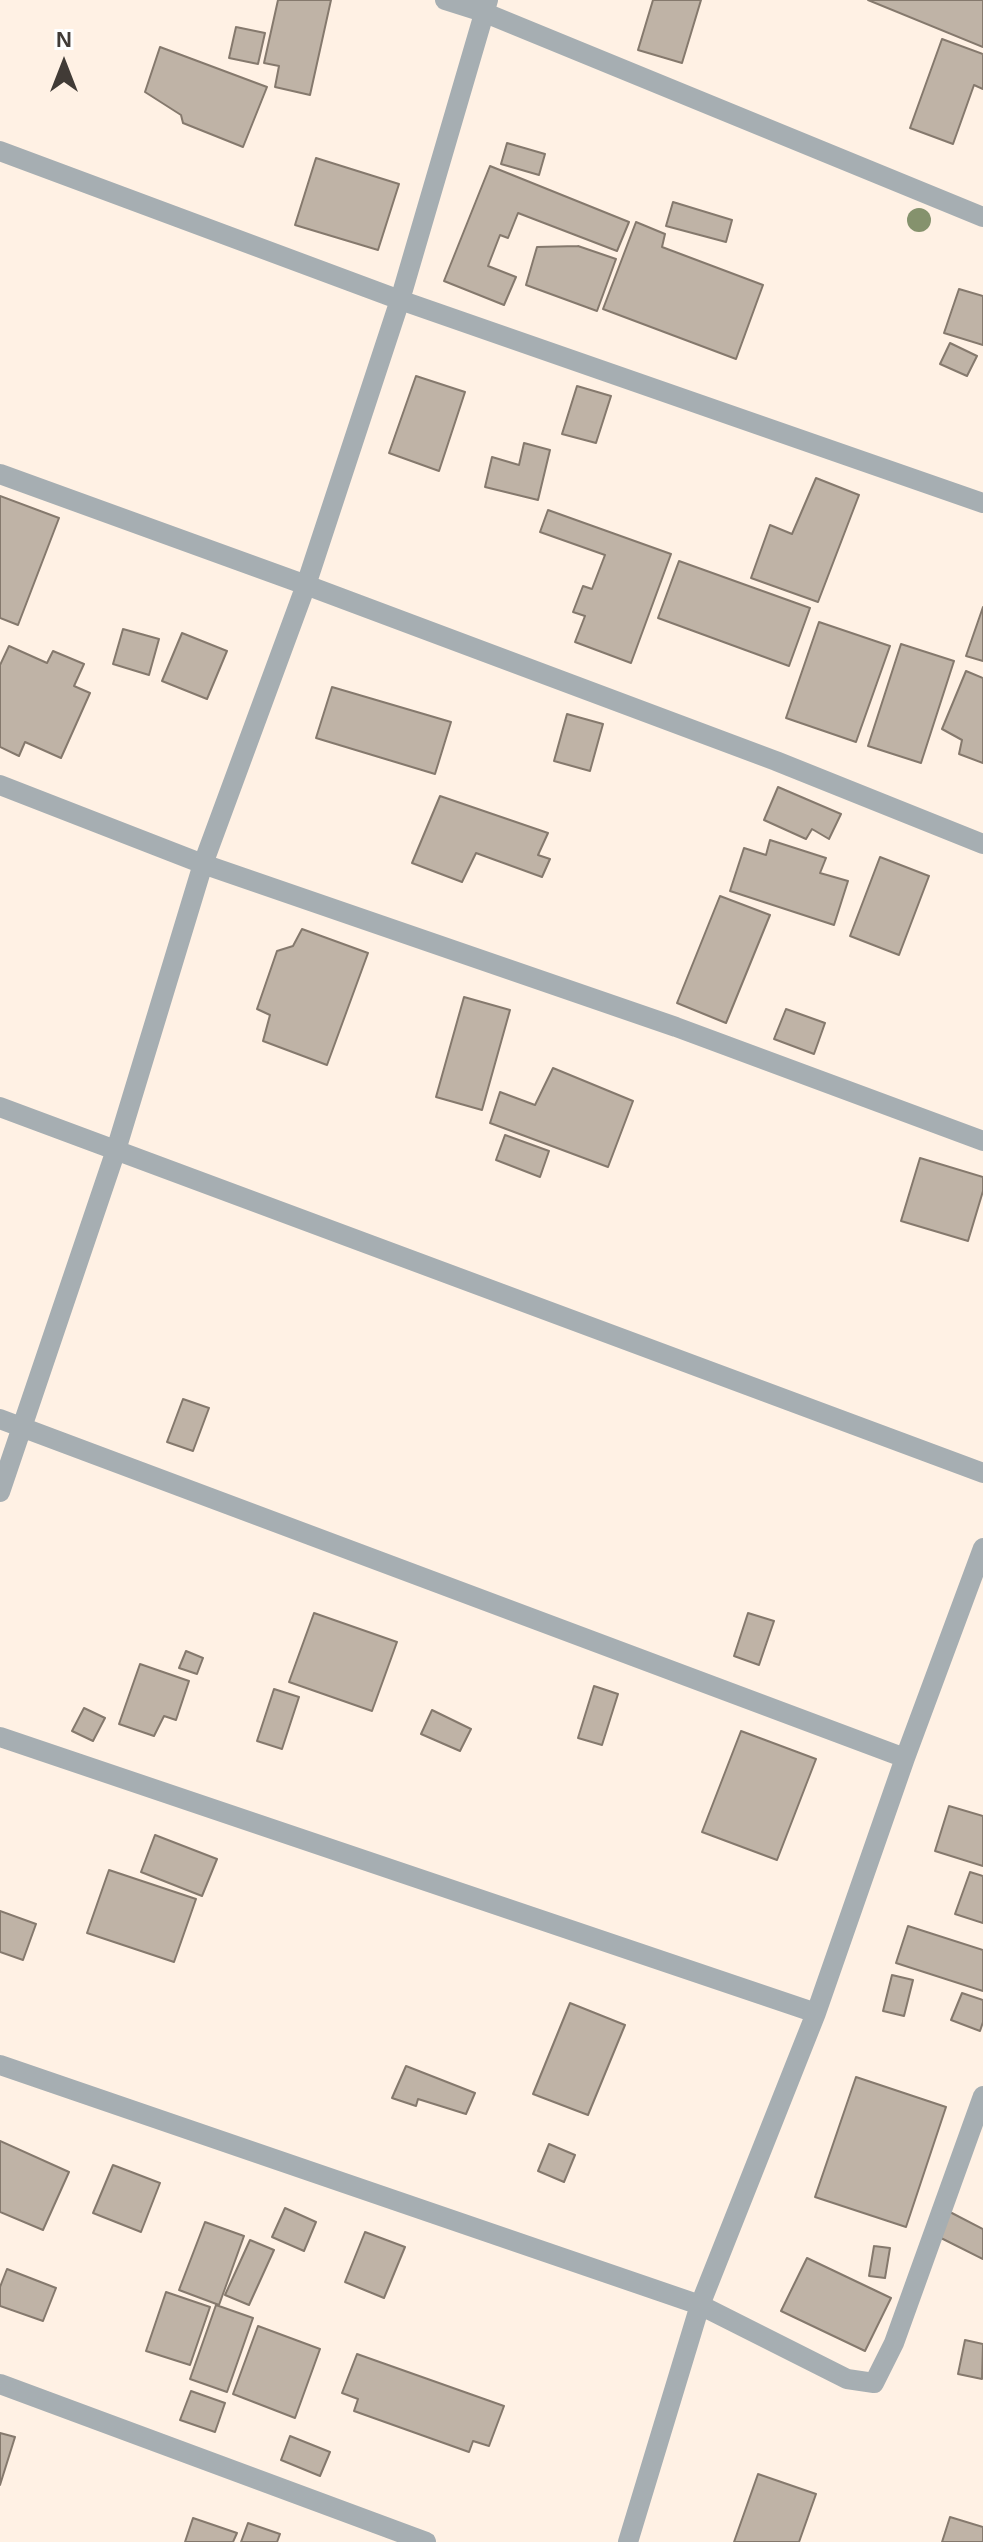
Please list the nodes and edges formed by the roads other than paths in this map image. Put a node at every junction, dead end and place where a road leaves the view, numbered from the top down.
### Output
1 (445, 0) edge
2 (485, 6) edge
3 (0, 151) edge
4 (983, 217) edge
5 (400, 300) junction
6 (0, 474) edge
7 (983, 503) edge
8 (306, 585) junction
9 (0, 785) edge
10 (983, 844) edge
11 (203, 864) junction
12 (0, 1107) edge
13 (983, 1141) edge
14 (116, 1150) junction
15 (0, 1419) edge
16 (22, 1427) junction
17 (983, 1473) edge
18 (0, 1492) edge
19 (983, 1548) edge
20 (974, 1596) edge
21 (0, 1737) edge
22 (905, 1758) junction
23 (816, 2013) junction
24 (0, 2065) edge
25 (983, 2096) edge
26 (700, 2305) junction
27 (0, 2384) edge
28 (426, 2542) edge
29 (628, 2542) edge

1 - 2 street
2 - 4 street
2 - 5 street
3 - 5 street
5 - 7 street
5 - 8 street
6 - 8 street
8 - 10 street
8 - 11 street
9 - 11 street
11 - 13 street
11 - 14 street
12 - 14 street
14 - 16 street
14 - 17 street
15 - 16 street
16 - 18 street
16 - 22 street
19 - 20 street
20 - 22 street
21 - 23 street
22 - 23 street
23 - 26 street
24 - 26 street
25 - 26 street
26 - 29 street
27 - 28 street

